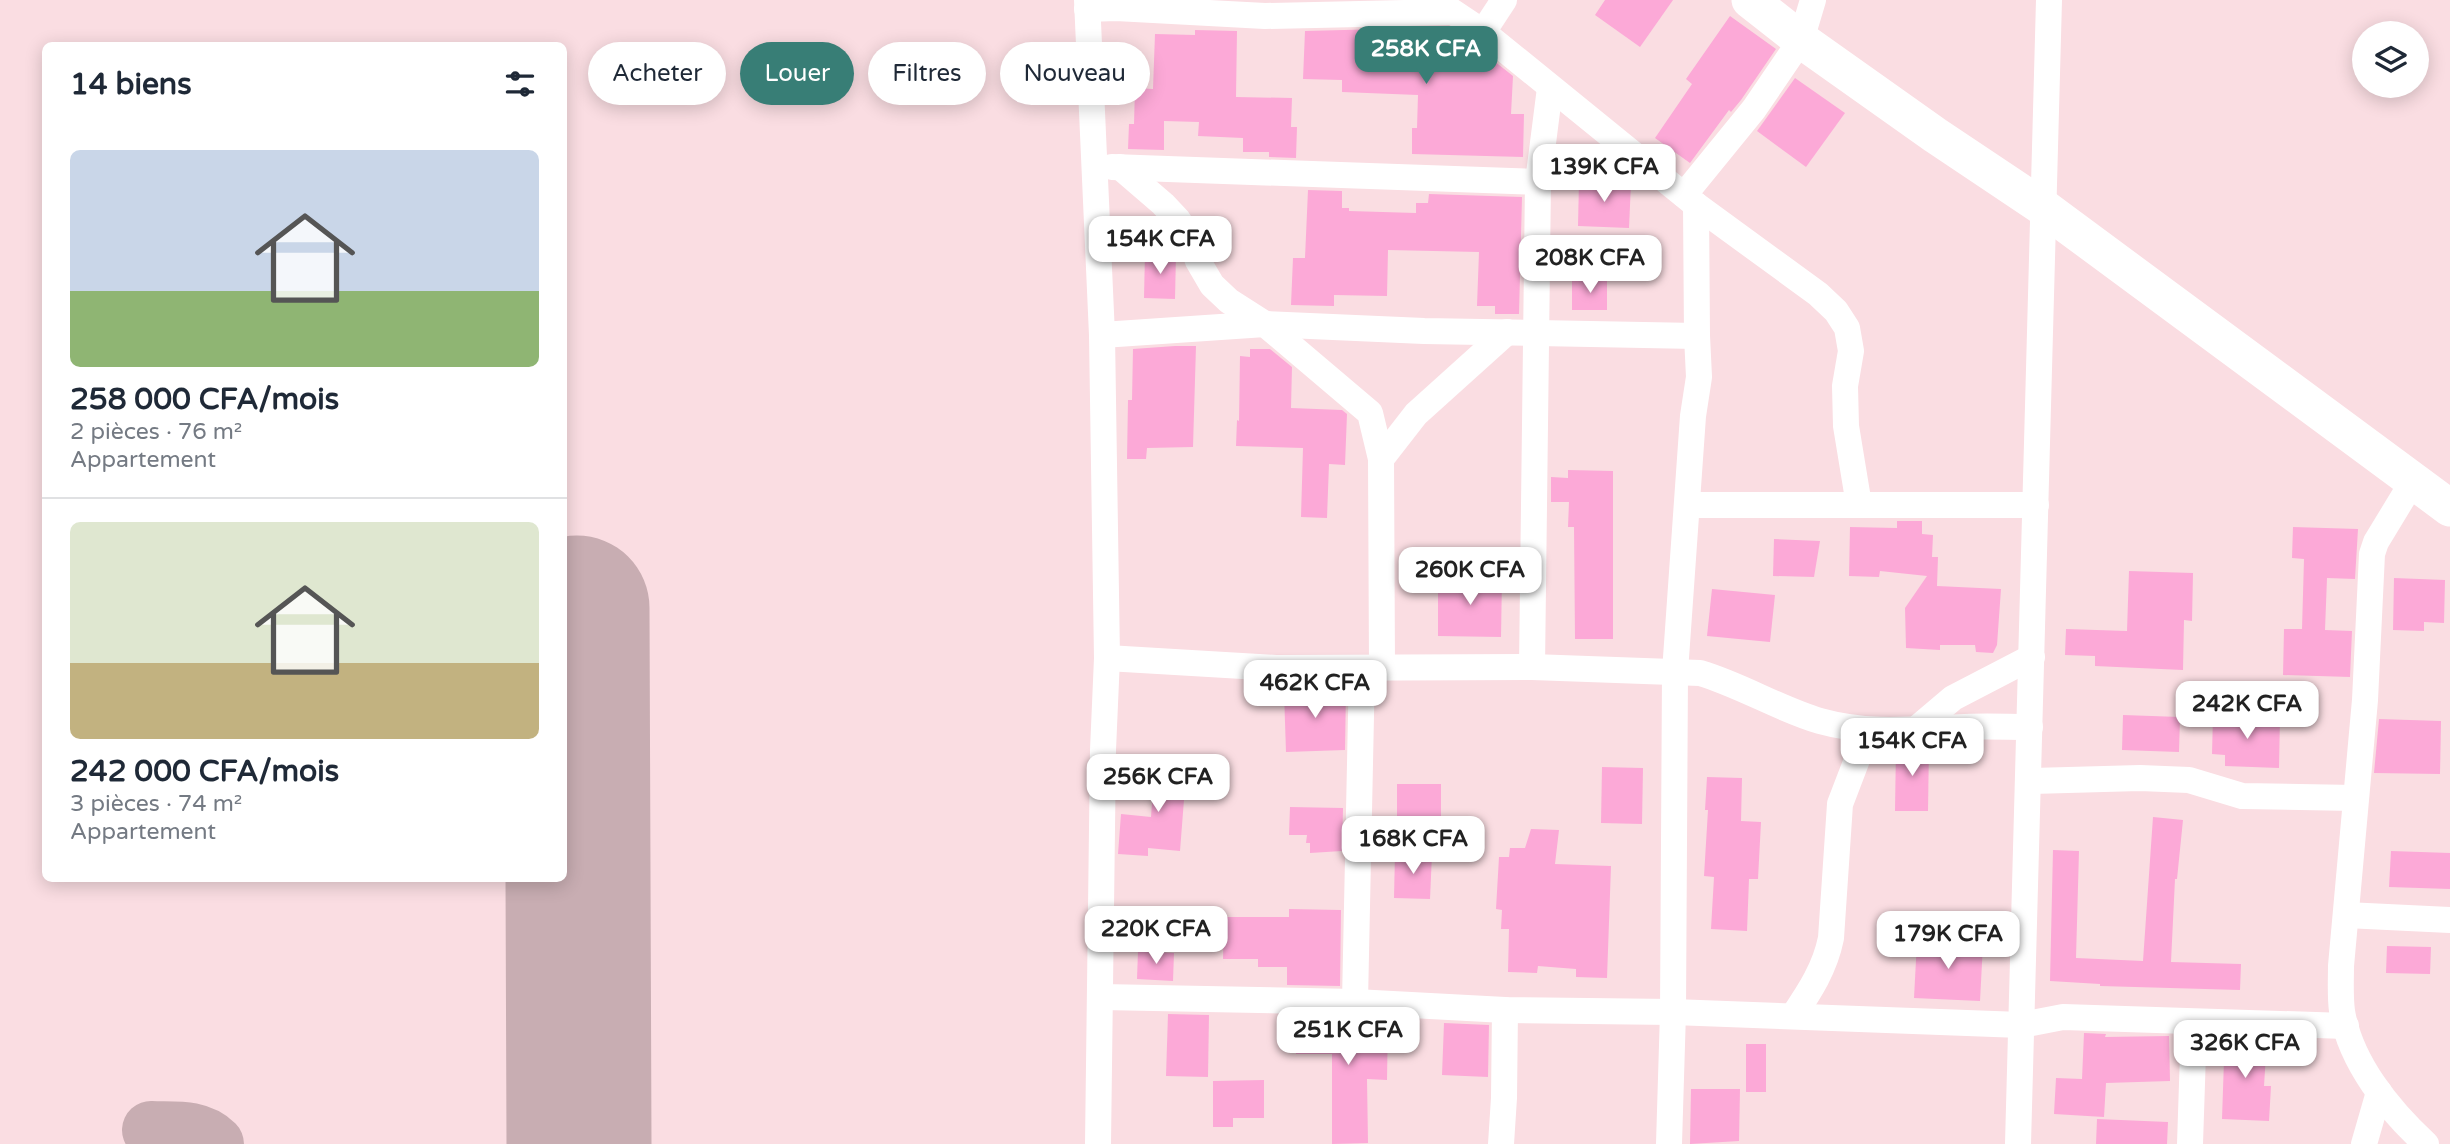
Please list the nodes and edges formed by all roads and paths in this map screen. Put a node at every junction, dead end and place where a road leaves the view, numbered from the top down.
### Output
1 (1504, 0) edge
2 (1750, 0) edge
3 (1813, 0) edge
4 (2049, 0) edge
5 (1087, 5) edge
6 (1174, 6) edge
7 (1443, 6) edge
8 (1483, 32) junction
9 (1801, 40) junction
10 (1550, 88) junction
11 (1120, 167) junction
12 (1093, 168) junction
13 (1538, 183) junction
14 (1690, 200) junction
15 (2044, 208) junction
16 (1265, 324) junction
17 (1424, 331) junction
18 (1507, 332) junction
19 (1535, 333) junction
20 (1102, 335) junction
21 (1697, 336) junction
22 (1472, 364) junction
23 (1370, 413) junction
24 (1416, 414) junction
25 (1381, 459) junction
26 (2413, 481) junction
27 (1687, 505) junction
28 (1859, 505) junction
29 (2036, 505) junction
30 (2450, 508) edge
31 (2032, 657) junction
32 (1107, 658) junction
33 (1372, 667) junction
34 (1532, 667) junction
35 (1675, 672) junction
36 (2030, 727) junction
37 (1875, 730) junction
38 (1914, 732) junction
39 (2028, 781) junction
40 (2355, 798) junction
41 (2346, 915) junction
42 (2450, 920) edge
43 (1101, 997) junction
44 (1356, 1002) junction
45 (1505, 1010) junction
46 (1673, 1012) junction
47 (1793, 1016) junction
48 (2194, 1023) junction
49 (2021, 1025) junction
50 (2346, 1026) junction
51 (2379, 1092) junction
52 (1098, 1144) edge
53 (1501, 1144) edge
54 (1669, 1144) edge
55 (2018, 1144) edge
56 (2190, 1144) edge
57 (2364, 1144) edge
58 (2426, 1144) edge

1 - 8 street
2 - 9 street
3 - 9 street
4 - 15 street
5 - 6 street
5 - 12 street
6 - 7 street
7 - 8 street
8 - 10 street
9 - 14 street
9 - 15 street
10 - 13 street
10 - 14 street
11 - 12 street
11 - 13 street
11 - 16 street
12 - 20 street
13 - 19 street
14 - 21 street
14 - 28 street
15 - 26 street
15 - 29 street
16 - 17 street
16 - 20 street
16 - 23 street
17 - 18 street
17 - 22 street
18 - 19 street
18 - 22 street
19 - 21 street
19 - 34 street
20 - 32 street
21 - 27 street
22 - 24 street
23 - 24 street
23 - 25 street
24 - 25 street
25 - 33 street
26 - 30 street
26 - 40 street
27 - 28 street
27 - 35 street
28 - 29 street
29 - 31 street
31 - 36 street
31 - 38 street
32 - 33 street
32 - 43 street
33 - 34 street
33 - 44 street
34 - 35 street
35 - 37 street
35 - 46 street
36 - 38 street
36 - 39 street
37 - 38 street
37 - 47 street
39 - 40 street
39 - 49 street
40 - 41 street
41 - 42 street
41 - 50 street
43 - 44 street
43 - 52 street
44 - 45 street
45 - 46 street
45 - 53 street
46 - 47 street
46 - 54 street
47 - 49 street
48 - 49 street
48 - 50 street
48 - 56 street
49 - 55 street
50 - 51 street
51 - 57 street
51 - 58 street

